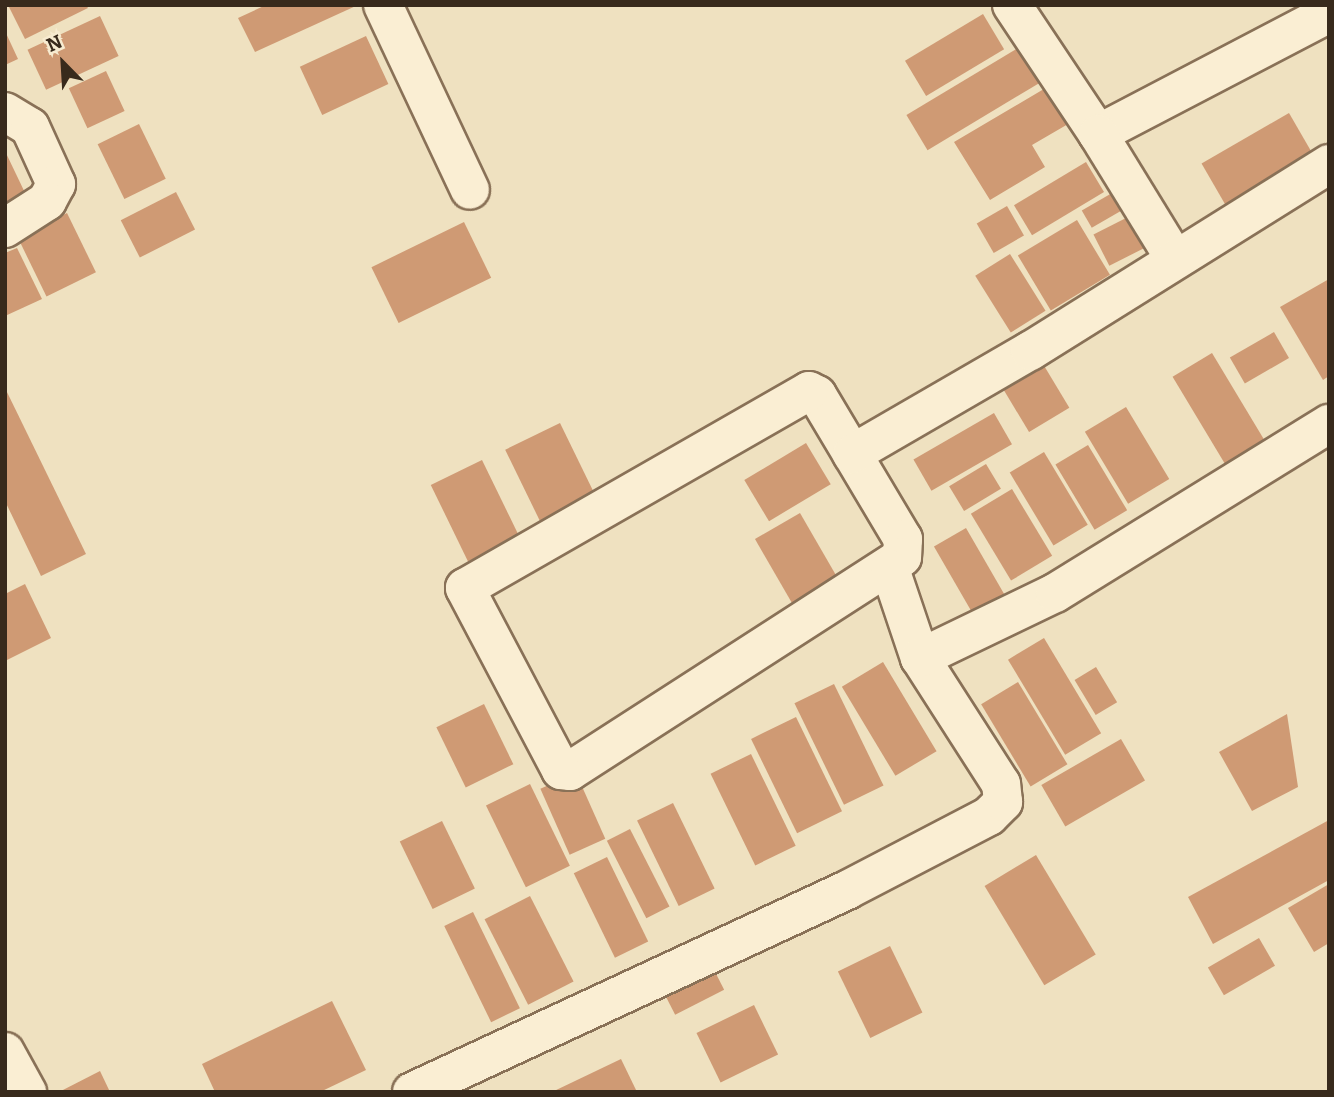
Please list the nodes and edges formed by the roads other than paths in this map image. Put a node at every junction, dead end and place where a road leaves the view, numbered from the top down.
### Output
1 (383, 5) edge
2 (1012, 5) edge
3 (1329, 13) edge
4 (5, 112) edge
5 (1098, 134) junction
6 (1329, 164) edge
7 (470, 190) dead end
8 (5, 228) edge
9 (1175, 259) junction
10 (1329, 424) edge
11 (852, 454) junction
12 (890, 569) junction
13 (920, 659) junction
14 (5, 1052) edge
15 (27, 1092) edge
16 (412, 1092) edge

1 - 7 street
2 - 5 street
3 - 5 street
4 - 8 street
5 - 9 street
6 - 9 street
9 - 11 street
10 - 13 street
11 - 12 street
11 - 12 street
12 - 13 street
13 - 16 street
14 - 15 street

